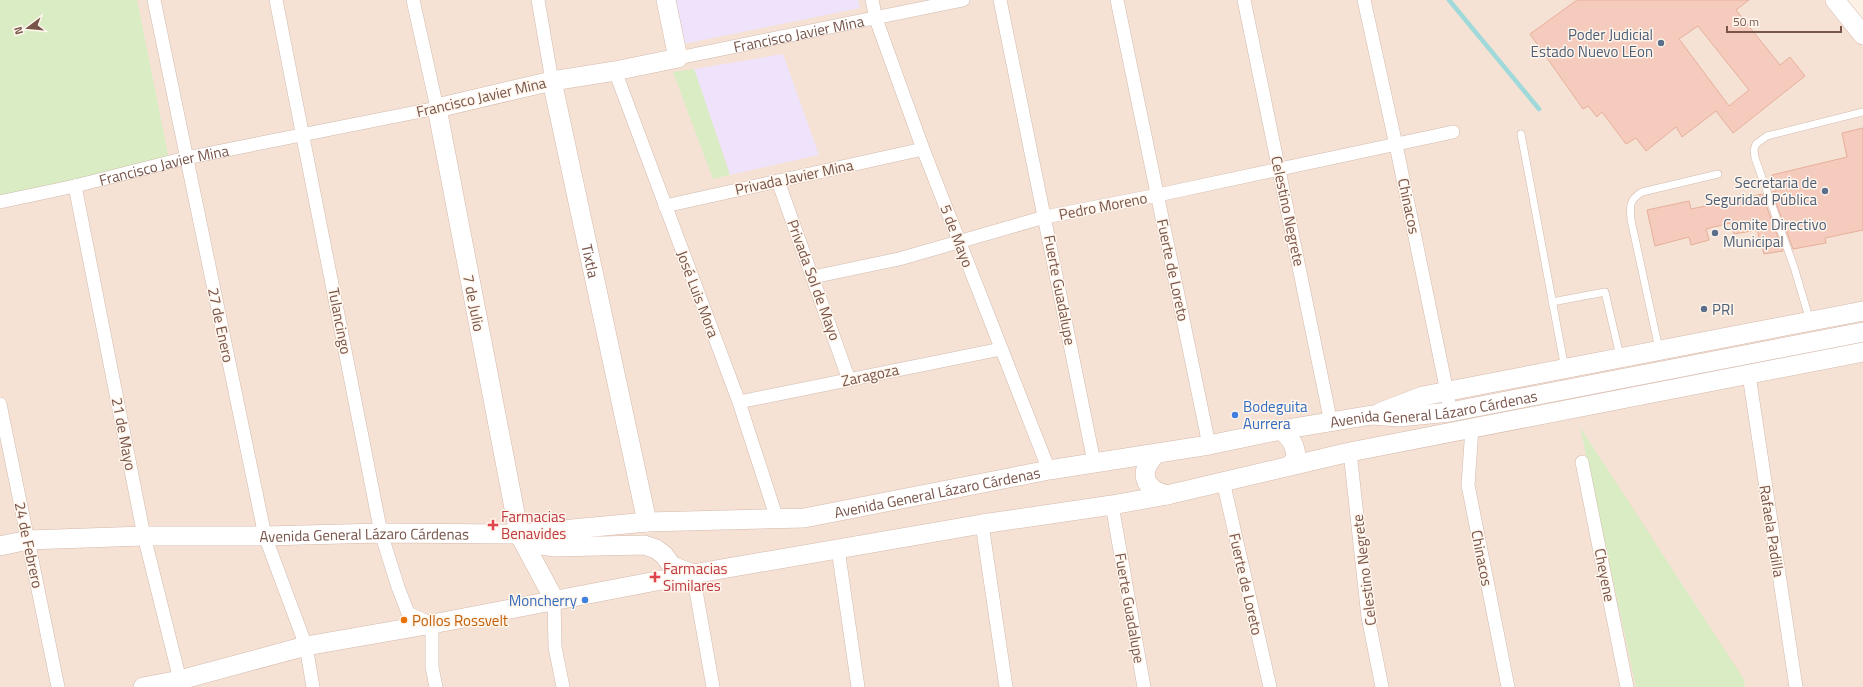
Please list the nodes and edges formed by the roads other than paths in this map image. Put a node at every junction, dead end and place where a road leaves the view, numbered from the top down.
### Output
1 (154, 0) edge
2 (276, 0) edge
3 (413, 0) edge
4 (538, 0) edge
5 (666, 0) edge
6 (872, 0) edge
7 (963, 0) edge
8 (1000, 0) edge
9 (1117, 0) edge
10 (1244, 0) edge
11 (1364, 0) edge
12 (1835, 0) edge
13 (876, 19) junction
14 (1863, 35) edge
15 (678, 58) junction
16 (615, 71) junction
17 (552, 81) junction
18 (437, 108) junction
19 (1863, 112) edge
20 (1453, 132) dead end
21 (303, 134) junction
22 (1521, 134) dead end
23 (1396, 144) junction
24 (923, 149) junction
25 (186, 158) junction
26 (1280, 169) junction
27 (1718, 174) dead end
28 (778, 181) junction
29 (75, 186) junction
30 (1158, 196) junction
31 (0, 202) edge
32 (665, 206) junction
33 (1045, 217) junction
34 (960, 242) junction
35 (813, 277) junction
36 (1552, 302) junction
37 (1863, 311) edge
38 (1833, 316) junction
39 (1810, 321) junction
40 (1863, 331) edge
41 (1695, 344) junction
42 (1001, 349) junction
43 (1660, 352) junction
44 (1863, 352) edge
45 (1621, 359) junction
46 (1721, 360) junction
47 (1565, 369) junction
48 (1749, 375) junction
49 (849, 380) junction
50 (1447, 392) junction
51 (739, 402) junction
52 (0, 404) edge
53 (1450, 412) junction
54 (1372, 416) junction
55 (1331, 422) junction
56 (1472, 428) junction
57 (1281, 430) junction
58 (1209, 445) junction
59 (1350, 452) junction
60 (1156, 454) junction
61 (1094, 462) junction
62 (1582, 462) dead end
63 (1290, 466) junction
64 (1048, 470) junction
65 (1223, 481) junction
66 (1167, 495) junction
67 (1112, 505) junction
68 (776, 518) junction
69 (647, 522) junction
70 (982, 524) junction
71 (381, 533) junction
72 (519, 534) junction
73 (144, 536) junction
74 (265, 536) junction
75 (28, 540) junction
76 (0, 546) edge
77 (838, 549) junction
78 (693, 574) junction
79 (554, 599) junction
80 (432, 624) junction
81 (306, 646) junction
82 (180, 680) junction
83 (58, 687) edge
84 (143, 687) edge
85 (313, 687) edge
86 (436, 687) edge
87 (563, 687) edge
88 (713, 687) edge
89 (858, 687) edge
90 (1006, 687) edge
91 (1144, 687) edge
92 (1270, 687) edge
93 (1382, 687) edge
94 (1508, 687) edge
95 (1627, 687) edge
96 (1796, 687) edge

1 - 25 street, 27 de Enero
2 - 21 street, Tulancingo
3 - 18 street, 7 de Julio
4 - 17 street, Tixtla
5 - 15 street
6 - 13 street, 5 de Mayo
7 - 13 street, Francisco Javier Mina
8 - 33 street, Fuerte Guadalupe
9 - 30 street, Fuerte de Loreto
10 - 26 street, Celestino Negrete
11 - 23 street, Chinacos
12 - 14 street
13 - 15 street, Francisco Javier Mina
13 - 24 street, 5 de Mayo
15 - 16 street, Francisco Javier Mina
16 - 17 street, Francisco Javier Mina
16 - 32 street, José Luis Mora
17 - 18 street, Francisco Javier Mina
17 - 69 street, Tixtla
18 - 21 street, Francisco Javier Mina
18 - 72 street, 7 de Julio
19 - 39 lane
20 - 23 street, Pedro Moreno
21 - 25 street, Francisco Javier Mina
21 - 71 street, Tulancingo
22 - 36 lane
23 - 26 street, Pedro Moreno
23 - 50 street, Chinacos
24 - 28 street, Privada Javier Mina
24 - 34 street, 5 de Mayo
25 - 29 street, Francisco Javier Mina
25 - 74 street, 27 de Enero
26 - 30 street, Pedro Moreno
26 - 55 street, Celestino Negrete
27 - 43 lane
28 - 32 street, Privada Javier Mina
28 - 35 street, Privada Sol de Mayo
29 - 31 street, Francisco Javier Mina
29 - 73 street, 21 de Mayo
30 - 33 street, Pedro Moreno
30 - 58 street, Fuerte de Loreto
32 - 51 street, José Luis Mora
33 - 34 street, Pedro Moreno
33 - 61 street, Fuerte Guadalupe
34 - 35 street, Pedro Moreno
34 - 42 street, 5 de Mayo
35 - 49 street, Privada Sol de Mayo
36 - 45 lane
36 - 47 lane
37 - 38 street
38 - 39 street
38 - 40 street
39 - 41 street
40 - 46 street, Avenida General Lázaro Cárdenas
41 - 43 street
41 - 46 street
42 - 49 street, Zaragoza
42 - 64 street, 5 de Mayo
43 - 45 street
44 - 48 street, Avenida General Lázaro Cárdenas
45 - 47 street
46 - 53 street, Avenida General Lázaro Cárdenas
47 - 50 street
48 - 56 street, Avenida General Lázaro Cárdenas
48 - 96 street, Rafaela Padilla
49 - 51 street, Zaragoza
50 - 53 street, Chinacos
50 - 54 street
51 - 68 street, José Luis Mora
52 - 75 street, 24 de Febrero
53 - 54 street, Avenida General Lázaro Cárdenas
54 - 55 street, Avenida General Lázaro Cárdenas
55 - 57 street, Avenida General Lázaro Cárdenas
56 - 59 street, Avenida General Lázaro Cárdenas
56 - 94 street, Chinacos
57 - 58 street, Avenida General Lázaro Cárdenas
57 - 63 street
58 - 60 street, Avenida General Lázaro Cárdenas
59 - 63 street, Avenida General Lázaro Cárdenas
59 - 93 street, Celestino Negrete
60 - 61 street, Avenida General Lázaro Cárdenas
60 - 66 street
61 - 64 street, Avenida General Lázaro Cárdenas
62 - 95 street, Cheyene
63 - 65 street, Avenida General Lázaro Cárdenas
64 - 68 street, Avenida General Lázaro Cárdenas
65 - 66 street, Avenida General Lázaro Cárdenas
65 - 92 street, Fuerte de Loreto
66 - 67 street, Avenida General Lázaro Cárdenas
67 - 70 street, Avenida General Lázaro Cárdenas
67 - 91 street, Fuerte Guadalupe
68 - 69 street, Avenida General Lázaro Cárdenas
69 - 72 street, Avenida General Lázaro Cárdenas
70 - 77 street, Avenida General Lázaro Cárdenas
70 - 90 street
71 - 72 street, Avenida General Lázaro Cárdenas
71 - 74 street, Avenida General Lázaro Cárdenas
71 - 80 street, Tulancingo
72 - 78 street
72 - 79 street, 7 de Julio
73 - 74 street, Avenida General Lázaro Cárdenas
73 - 75 street, Avenida General Lázaro Cárdenas
73 - 82 street, 21 de Mayo
74 - 81 street, 27 de Enero
75 - 76 street, Avenida General Lázaro Cárdenas
75 - 83 street, 24 de Febrero
77 - 78 street, Avenida General Lázaro Cárdenas
77 - 89 street
78 - 79 street, Avenida General Lázaro Cárdenas
78 - 88 street
79 - 80 street, Avenida General Lázaro Cárdenas
79 - 87 street
80 - 81 street, Avenida General Lázaro Cárdenas
80 - 86 street
81 - 82 street, Avenida General Lázaro Cárdenas
81 - 85 street, 27 de Enero
82 - 84 street, Avenida General Lázaro Cárdenas

